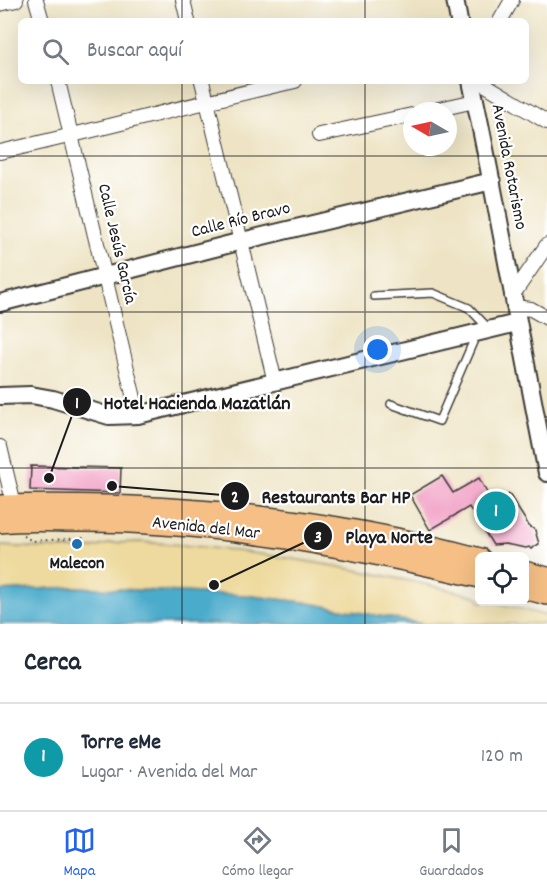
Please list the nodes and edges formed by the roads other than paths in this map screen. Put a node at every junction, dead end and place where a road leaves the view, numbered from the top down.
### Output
1 (16, 0) edge
2 (36, 0) edge
3 (183, 0) edge
4 (455, 0) edge
5 (512, 0) edge
6 (0, 4) edge
7 (41, 18) edge
8 (187, 18) edge
9 (458, 18) edge
10 (502, 18) edge
11 (59, 84) edge
12 (203, 84) edge
13 (281, 84) edge
14 (472, 84) edge
15 (484, 84) edge
16 (207, 100) junction
17 (475, 101) junction
18 (457, 105) edge
19 (403, 117) edge
20 (547, 122) edge
21 (319, 135) dead end
22 (72, 136) junction
23 (0, 152) edge
24 (492, 181) junction
25 (242, 241) junction
26 (547, 245) edge
27 (104, 276) junction
28 (374, 296) dead end
29 (0, 303) edge
30 (514, 309) junction
31 (547, 318) edge
32 (483, 331) junction
33 (275, 382) junction
34 (0, 396) edge
35 (391, 404) dead end
36 (138, 416) junction
37 (0, 447) edge
38 (547, 473) edge
39 (6, 513) edge
40 (475, 558) edge
41 (529, 573) edge
42 (475, 576) edge
43 (547, 578) edge
44 (529, 589) edge
45 (547, 594) edge

1 - 6 street
2 - 7 street
3 - 8 street
4 - 9 street
5 - 10 street
11 - 22 street, Calle Jesús García
12 - 16 street
13 - 16 street
14 - 17 street, Avenida Rotarismo
15 - 20 street
16 - 22 street
16 - 25 street
17 - 18 street
17 - 24 street, Avenida Rotarismo
19 - 21 street
22 - 23 street
22 - 27 street, Calle Jesús García
24 - 25 street, Calle Río Bravo
24 - 30 street, Avenida Rotarismo
25 - 27 street, Calle Río Bravo
25 - 33 street
26 - 30 street
27 - 29 street, Calle Río Bravo
27 - 36 street, Calle Jesús García
28 - 32 lane
30 - 31 street
30 - 32 street
30 - 38 street, Avenida Rotarismo
32 - 33 street
32 - 35 lane
33 - 36 street
34 - 36 street
37 - 39 street
39 - 40 main road, Avenida del Mar
39 - 42 main road, Avenida del Mar
41 - 43 main road
44 - 45 main road

